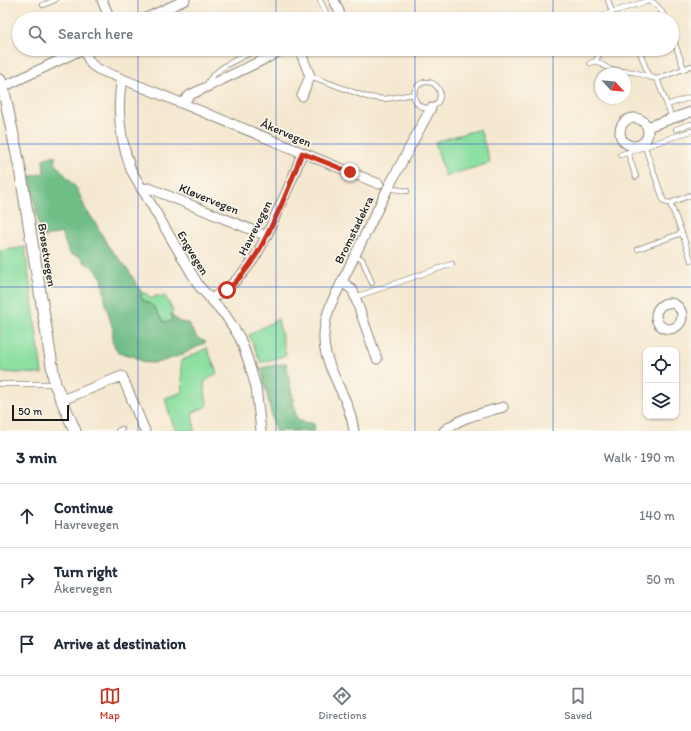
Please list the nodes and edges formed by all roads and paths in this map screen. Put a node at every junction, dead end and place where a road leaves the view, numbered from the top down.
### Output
1 (55, 0) edge
2 (102, 0) edge
3 (185, 0) edge
4 (320, 0) edge
5 (334, 0) edge
6 (608, 0) edge
7 (43, 5) dead end
8 (107, 12) edge
9 (159, 12) edge
10 (326, 12) edge
11 (339, 12) edge
12 (612, 12) joint
13 (662, 12) edge
14 (679, 55) edge
15 (67, 56) edge
16 (86, 56) edge
17 (244, 56) edge
18 (270, 56) edge
19 (302, 56) edge
20 (598, 56) edge
21 (642, 56) edge
22 (596, 61) junction
23 (590, 63) dead end
24 (691, 66) edge
25 (684, 69) junction
26 (310, 76) junction
27 (649, 77) junction
28 (122, 79) junction
29 (657, 79) junction
30 (2, 84) edge
31 (205, 88) junction
32 (414, 94) junction
33 (302, 96) dead end
34 (691, 97) edge
35 (184, 104) junction
36 (667, 105) junction
37 (431, 108) junction
38 (691, 112) edge
39 (672, 118) junction
40 (691, 124) edge
41 (647, 128) dead end
42 (676, 129) dead end
43 (691, 131) edge
44 (645, 147) junction
45 (302, 153) junction
46 (628, 153) junction
47 (620, 155) dead end
48 (636, 177) dead end
49 (384, 186) junction
50 (141, 189) junction
51 (408, 191) dead end
52 (691, 195) edge
53 (670, 203) junction
54 (682, 233) junction
55 (267, 236) junction
56 (638, 249) dead end
57 (355, 256) junction
58 (691, 260) edge
59 (452, 264) dead end
60 (341, 283) junction
61 (372, 283) dead end
62 (355, 297) junction
63 (211, 299) junction
64 (691, 307) edge
65 (682, 311) dead end
66 (377, 359) dead end
67 (0, 384) edge
68 (55, 384) junction
69 (62, 400) junction
70 (503, 407) dead end
71 (75, 431) edge
72 (145, 431) edge
73 (262, 431) edge
74 (354, 431) edge
75 (444, 431) edge

1 - 7 lane
2 - 8 street
3 - 9 street
4 - 10 lane
5 - 11 street
6 - 12 lane
12 - 13 lane
14 - 25 lane
15 - 30 street
16 - 28 street, Åkervegen
17 - 31 lane
18 - 31 street
19 - 26 street
20 - 22 lane
21 - 27 lane
22 - 23 lane
22 - 27 lane
24 - 25 lane
25 - 29 lane
26 - 32 lane
26 - 33 street
27 - 29 lane
28 - 35 street, Åkervegen
28 - 50 street, Engvegen
29 - 36 lane
30 - 68 street, Brøsetvegen
31 - 35 street
32 - 37 lane
32 - 37 lane, Bromstadekra
34 - 36 lane
35 - 45 street, Åkervegen
36 - 39 lane
37 - 49 street, Bromstadekra
38 - 39 street
39 - 41 street
40 - 42 lane
43 - 44 lane
44 - 46 lane
44 - 53 lane
45 - 49 street, Åkervegen
45 - 55 street, Havrevegen
46 - 47 lane
46 - 48 lane
49 - 51 lane, Bromstadekra
49 - 57 street, Bromstadekra
50 - 55 street, Kløvervegen
50 - 63 street, Engvegen
52 - 53 lane
53 - 54 lane
54 - 56 lane
54 - 58 lane
55 - 63 street, Havrevegen
57 - 60 street, Bromstadekra
57 - 61 lane
59 - 62 lane
60 - 62 street, Bromstadekra
60 - 74 street, Bromstadekra
62 - 66 street, Bromstadekra
63 - 73 street, Engvegen
64 - 65 street
67 - 68 lane
68 - 69 street, Brøsetvegen
69 - 71 street, Brøsetvegen
69 - 72 street
70 - 75 street

